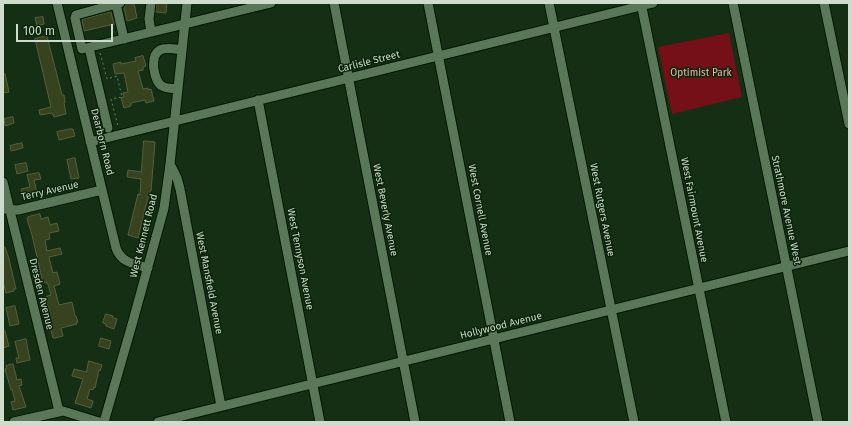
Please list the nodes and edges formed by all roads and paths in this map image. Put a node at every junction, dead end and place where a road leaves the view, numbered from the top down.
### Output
1 (57, 3) edge
2 (151, 3) edge
3 (187, 3) edge
4 (271, 3) edge
5 (334, 3) edge
6 (428, 3) edge
7 (549, 3) edge
8 (653, 3) edge
9 (732, 3) edge
10 (824, 3) edge
11 (118, 4) edge
12 (641, 4) edge
13 (184, 24) junction
14 (554, 27) junction
15 (151, 32) junction
16 (124, 39) junction
17 (85, 49) junction
18 (182, 50) junction
19 (100, 52) dead end
20 (439, 56) junction
21 (348, 78) junction
22 (178, 89) junction
23 (258, 100) junction
24 (174, 121) junction
25 (849, 124) edge
26 (118, 126) dead end
27 (108, 128) dead end
28 (90, 142) junction
29 (170, 164) junction
30 (3, 182) edge
31 (102, 190) junction
32 (6, 209) edge
33 (849, 251) edge
34 (786, 267) junction
35 (148, 268) junction
36 (698, 288) junction
37 (611, 310) junction
38 (494, 339) junction
39 (403, 361) junction
40 (313, 384) junction
41 (221, 406) junction
42 (58, 411) junction
43 (14, 422) edge
44 (100, 422) edge
45 (104, 422) edge
46 (158, 422) edge
47 (320, 422) edge
48 (415, 422) edge
49 (510, 422) edge
50 (634, 422) edge
51 (726, 422) edge
52 (818, 422) edge

1 - 28 street, Dearborn Road
2 - 15 street
3 - 13 street, West Kennett Road
4 - 13 street
5 - 21 street, West Beverly Avenue
6 - 20 street, West Cornell Avenue
7 - 14 street, West Rutgers Avenue
8 - 12 street, Carlisle Street
9 - 34 street, Strathmore Avenue West
10 - 25 street
11 - 16 street
11 - 17 street
12 - 14 street, Carlisle Street
12 - 36 street, West Fairmount Avenue
13 - 15 street
13 - 18 street, West Kennett Road
14 - 20 street, Carlisle Street
14 - 37 street, West Rutgers Avenue
15 - 16 street
16 - 17 street
17 - 27 street
18 - 22 street, West Kennett Road
18 - 22 street
19 - 26 path
20 - 21 street, Carlisle Street
20 - 38 street, West Cornell Avenue
21 - 23 street, Carlisle Street
21 - 39 street, West Beverly Avenue
22 - 24 street, West Kennett Road
23 - 24 street, Carlisle Street
23 - 40 street, West Tennyson Avenue
24 - 28 street, Carlisle Street
24 - 29 street, West Kennett Road
28 - 31 street, Dearborn Road
29 - 35 street, West Kennett Road
29 - 41 street, West Mansfield Avenue
30 - 32 street, Dresden Avenue
31 - 32 street, Terry Avenue
31 - 35 street, Dearborn Road
32 - 42 street, Dresden Avenue
33 - 34 street, Hollywood Avenue
34 - 36 street, Hollywood Avenue
34 - 52 street, Strathmore Avenue West
35 - 45 street, West Kennett Road
36 - 37 street, Hollywood Avenue
36 - 51 street, West Fairmount Avenue
37 - 38 street, Hollywood Avenue
37 - 50 street, West Rutgers Avenue
38 - 39 street, Hollywood Avenue
38 - 49 street, West Cornell Avenue
39 - 40 street, Hollywood Avenue
39 - 48 street, West Beverly Avenue
40 - 41 street, Hollywood Avenue
40 - 47 street, West Tennyson Avenue
41 - 46 street, Hollywood Avenue
42 - 43 street
42 - 44 street

